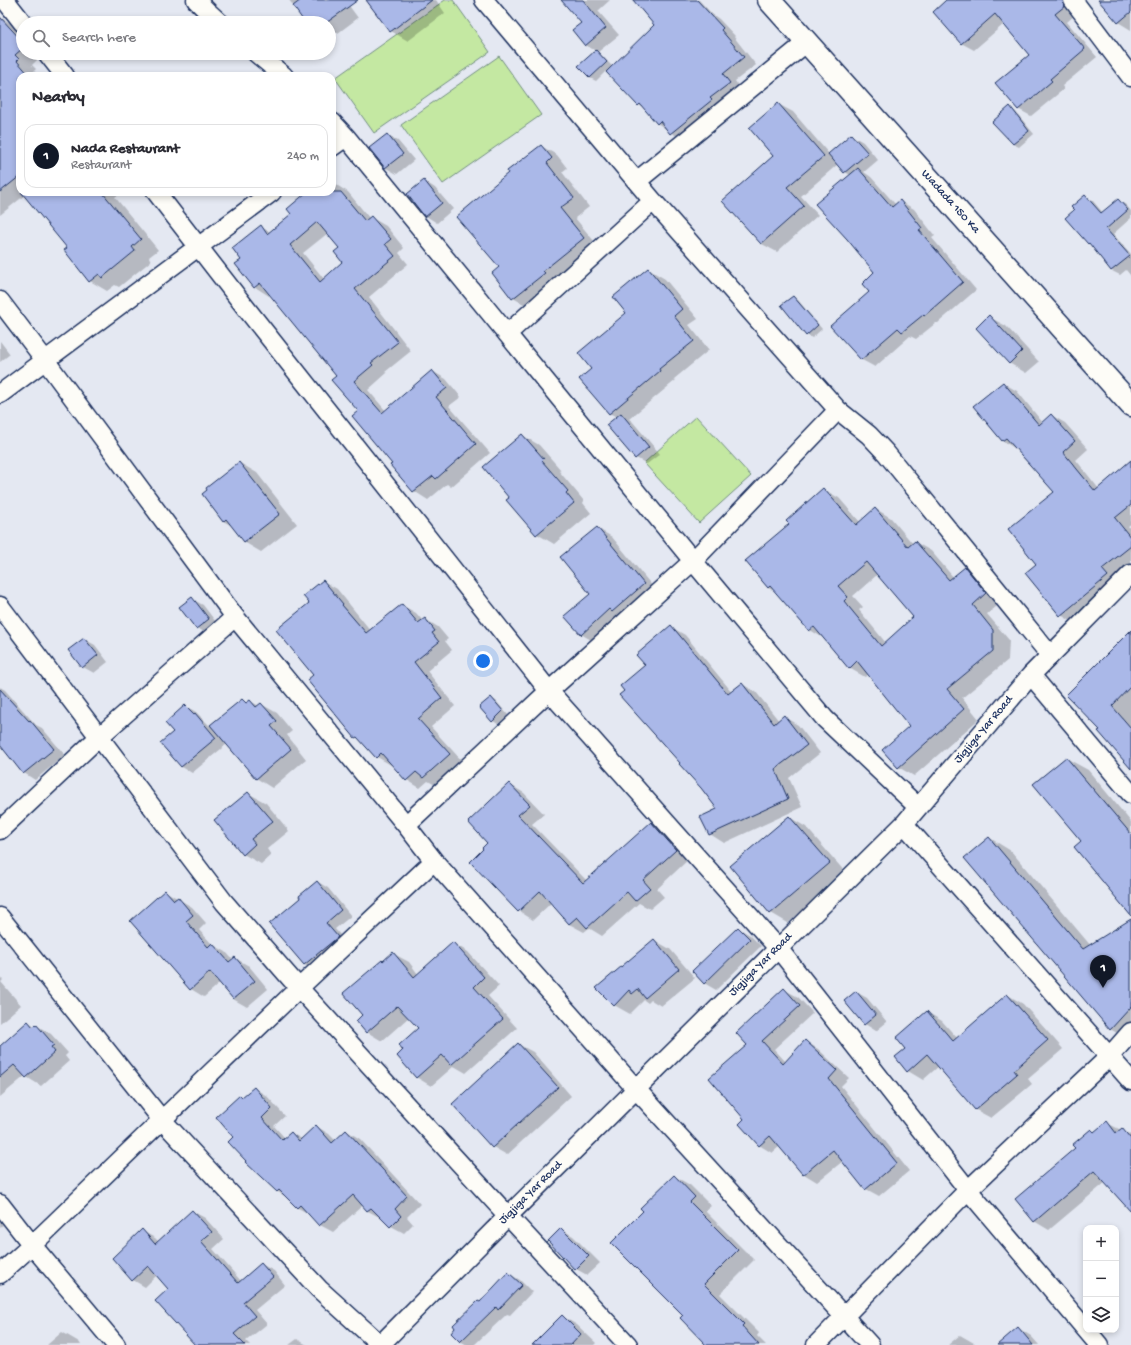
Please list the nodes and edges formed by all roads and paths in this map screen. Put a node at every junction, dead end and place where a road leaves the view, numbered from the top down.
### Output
1 (5, 0) edge
2 (196, 0) edge
3 (484, 0) edge
4 (769, 0) edge
5 (1073, 0) edge
6 (18, 16) edge
7 (212, 16) edge
8 (807, 42) junction
9 (52, 60) edge
10 (265, 60) edge
11 (62, 72) edge
12 (279, 72) edge
13 (1131, 77) edge
14 (336, 126) edge
15 (346, 137) junction
16 (336, 144) edge
17 (637, 181) junction
18 (159, 196) edge
19 (267, 196) edge
20 (653, 201) junction
21 (198, 246) junction
22 (0, 301) edge
23 (506, 334) junction
24 (45, 360) junction
25 (0, 394) edge
26 (1131, 405) edge
27 (838, 410) junction
28 (693, 561) junction
29 (1131, 574) edge
30 (0, 606) edge
31 (235, 617) junction
32 (1050, 655) junction
33 (1031, 675) junction
34 (549, 691) junction
35 (99, 737) junction
36 (1131, 794) edge
37 (918, 807) junction
38 (904, 824) junction
39 (406, 825) junction
40 (0, 830) edge
41 (434, 861) junction
42 (0, 917) edge
43 (778, 948) junction
44 (299, 988) junction
45 (1131, 1032) edge
46 (1110, 1056) junction
47 (1131, 1081) edge
48 (636, 1089) junction
49 (162, 1120) junction
50 (968, 1190) junction
51 (0, 1204) edge
52 (508, 1216) junction
53 (32, 1245) junction
54 (0, 1274) edge
55 (844, 1317) junction
56 (116, 1345) edge
57 (381, 1345) edge
58 (628, 1345) edge
59 (816, 1345) edge
60 (870, 1345) edge
61 (1098, 1345) edge

1 - 6 street
2 - 7 street
3 - 17 street
4 - 8 street, Wadada 150 Ka
5 - 13 street
8 - 17 street
8 - 26 street, Wadada 150 Ka
9 - 11 street
10 - 12 street
14 - 15 street
15 - 16 street
15 - 23 street
17 - 20 street
18 - 21 street
19 - 21 street
20 - 23 street
20 - 27 street
21 - 24 street
21 - 34 street
22 - 24 street
23 - 28 street
24 - 25 street
24 - 31 street
27 - 28 street
27 - 32 street
28 - 34 street
28 - 37 street
29 - 32 street, Jigjiga Yar Road
30 - 35 street
31 - 35 street
31 - 39 street
32 - 33 street, Jigjiga Yar Road
33 - 36 street
33 - 37 street, Jigjiga Yar Road
34 - 39 street
34 - 43 street
35 - 40 street
35 - 44 street
37 - 38 street, Jigjiga Yar Road
38 - 43 street, Jigjiga Yar Road
38 - 46 street
39 - 41 street
41 - 44 street
41 - 48 street
42 - 49 street
43 - 48 street, Jigjiga Yar Road
43 - 50 street
44 - 49 street
44 - 52 street
45 - 46 street
46 - 47 street
46 - 50 street
48 - 52 street, Jigjiga Yar Road
48 - 55 street
49 - 53 street
49 - 57 street
50 - 55 street
50 - 61 street
51 - 53 street
52 - 57 street, Jigjiga Yar Road
52 - 58 street
53 - 54 street
53 - 56 street
55 - 59 street
55 - 60 street

